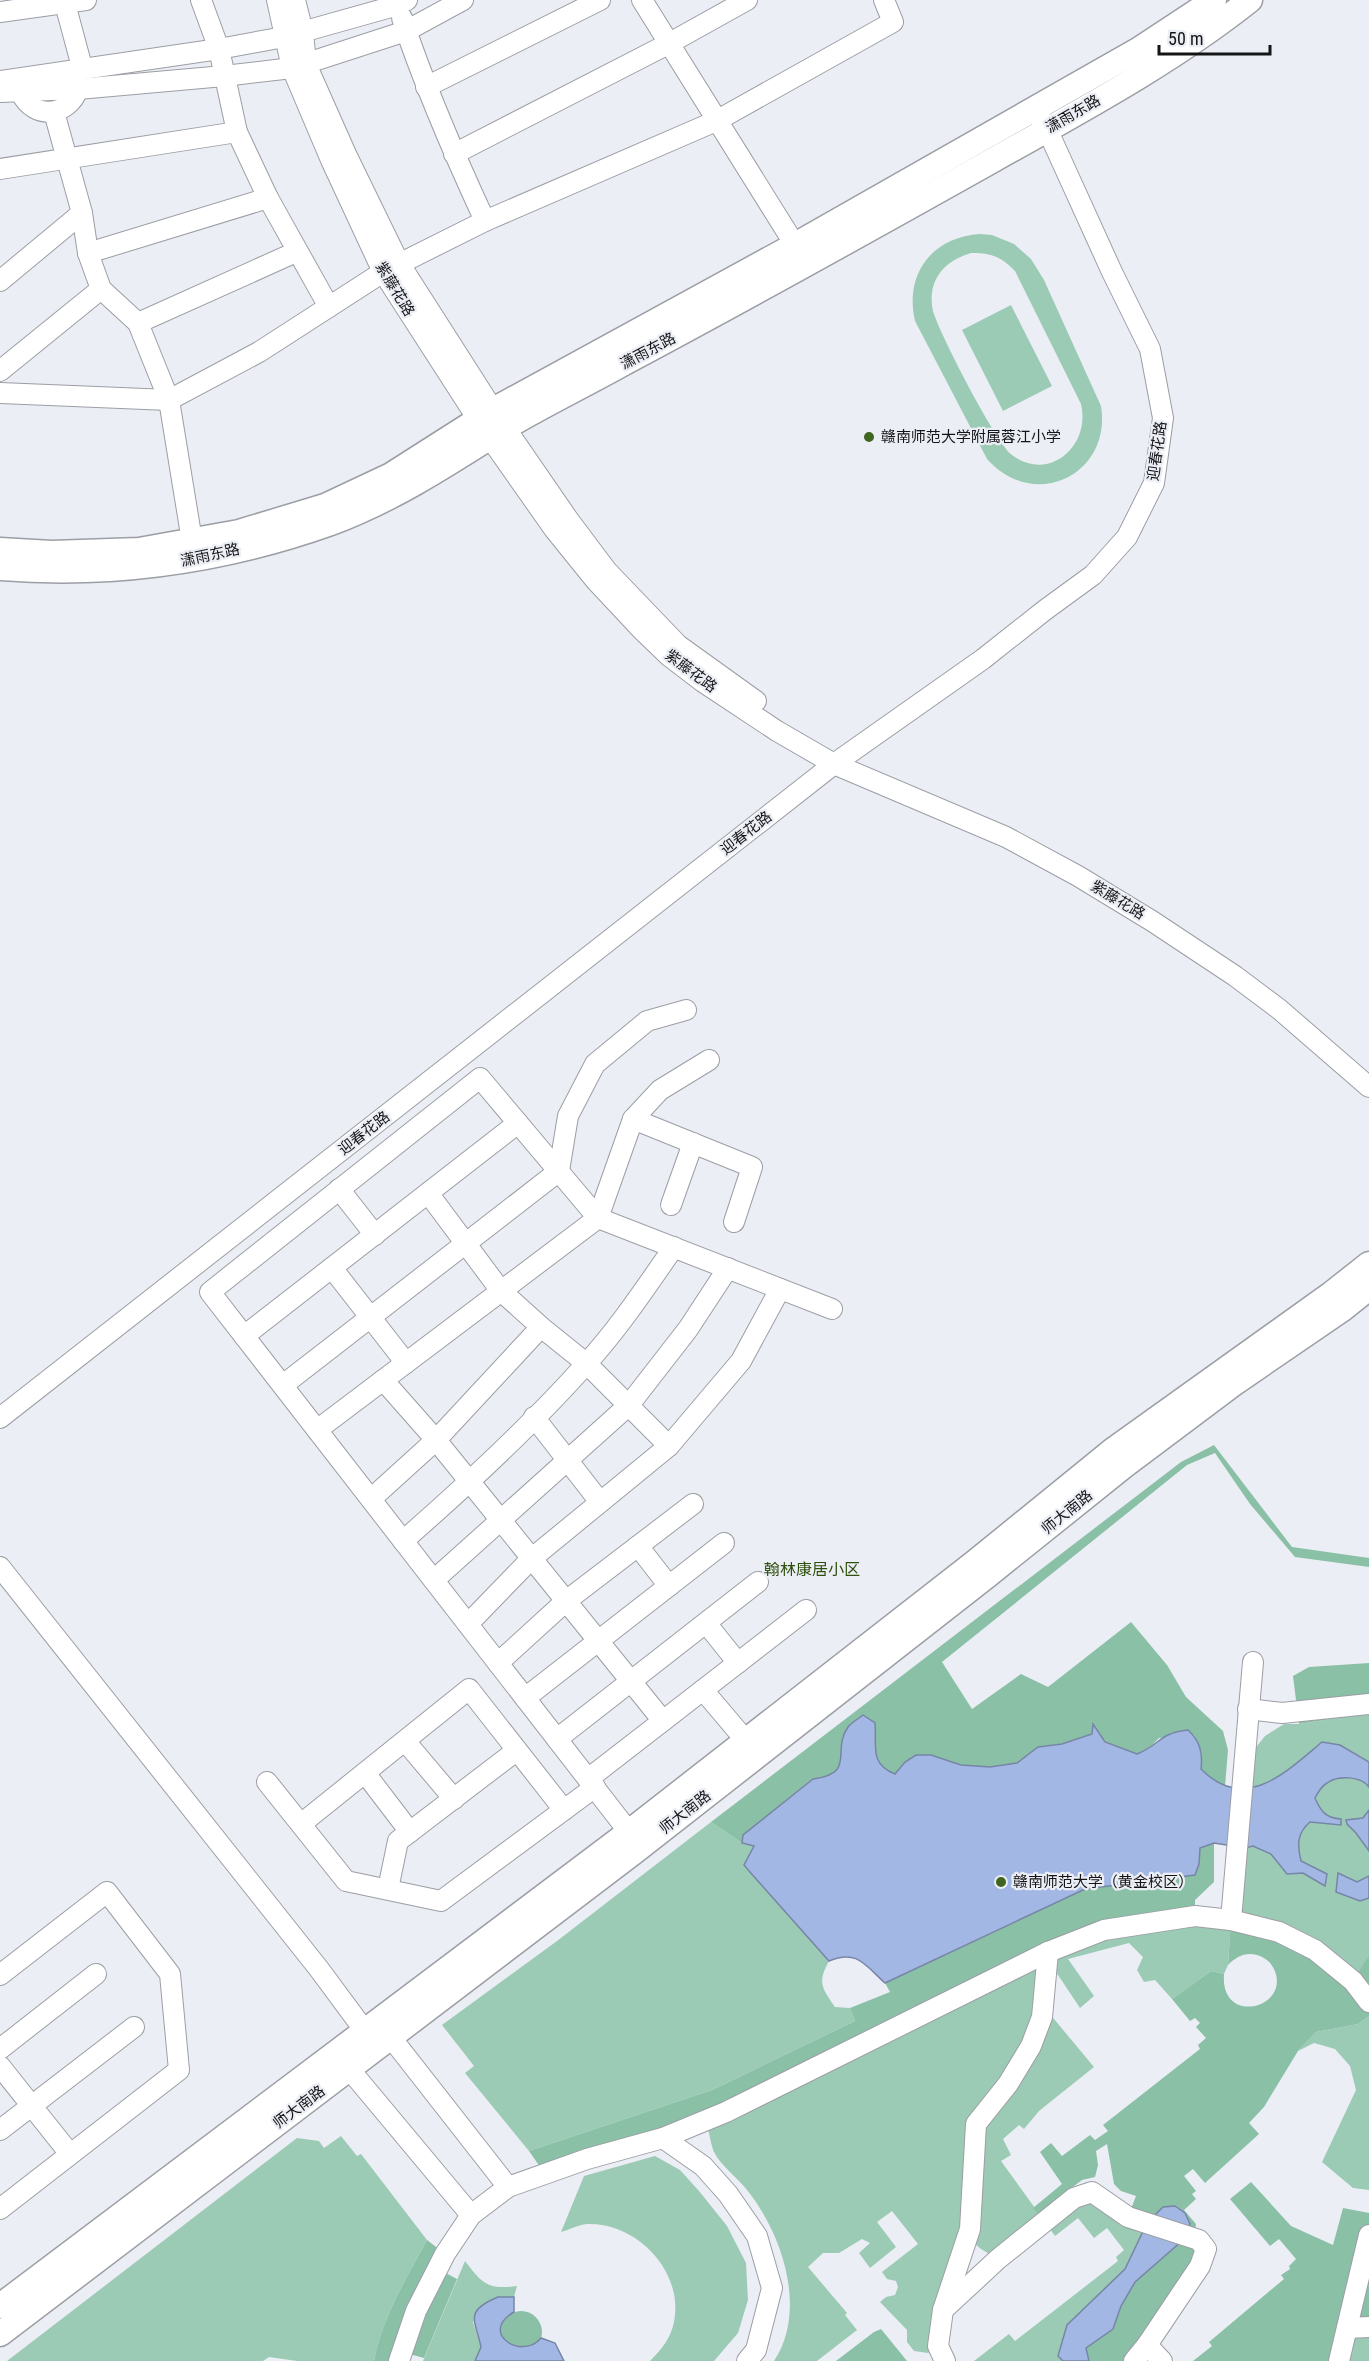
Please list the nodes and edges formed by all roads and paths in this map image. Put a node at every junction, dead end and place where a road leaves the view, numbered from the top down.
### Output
1 (86, 0) edge
2 (201, 0) edge
3 (277, 0) edge
4 (296, 0) edge
5 (463, 0) edge
6 (600, 0) edge
7 (642, 0) edge
8 (747, 0) edge
9 (884, 0) edge
10 (1215, 0) edge
11 (1251, 0) edge
12 (64, 1) edge
13 (401, 2) edge
14 (0, 12) edge
15 (406, 31) junction
16 (294, 35) junction
17 (668, 44) junction
18 (219, 49) junction
19 (299, 66) junction
20 (82, 67) junction
21 (224, 76) junction
22 (0, 81) edge
23 (426, 87) junction
24 (78, 89) junction
25 (0, 92) edge
26 (21, 93) junction
27 (1034, 108) junction
28 (54, 112) junction
29 (716, 121) junction
30 (1047, 129) junction
31 (237, 132) junction
32 (454, 154) junction
33 (66, 161) junction
34 (0, 170) edge
35 (268, 198) junction
36 (82, 213) junction
37 (485, 221) junction
38 (795, 245) junction
39 (296, 252) junction
40 (88, 253) junction
41 (391, 268) junction
42 (0, 281) edge
43 (101, 288) junction
44 (329, 307) junction
45 (138, 323) junction
46 (0, 371) edge
47 (0, 393) edge
48 (169, 400) junction
49 (492, 424) junction
50 (0, 550) edge
51 (193, 551) junction
52 (0, 568) edge
53 (840, 760) junction
54 (686, 1010) dead end
55 (709, 1060) dead end
56 (1369, 1071) edge
57 (1369, 1087) edge
58 (633, 1119) junction
59 (518, 1123) junction
60 (693, 1143) junction
61 (559, 1171) junction
62 (339, 1189) junction
63 (428, 1193) junction
64 (671, 1205) dead end
65 (598, 1218) junction
66 (734, 1222) dead end
67 (375, 1235) junction
68 (466, 1244) junction
69 (674, 1247) junction
70 (1369, 1264) edge
71 (332, 1268) junction
72 (728, 1268) junction
73 (1369, 1288) edge
74 (780, 1289) junction
75 (501, 1291) junction
76 (832, 1309) dead end
77 (370, 1317) junction
78 (541, 1327) junction
79 (244, 1336) junction
80 (406, 1363) junction
81 (587, 1364) junction
82 (383, 1380) junction
83 (283, 1385) junction
84 (629, 1405) junction
85 (534, 1417) junction
86 (0, 1418) edge
87 (317, 1430) junction
88 (436, 1440) junction
89 (669, 1446) junction
90 (567, 1461) junction
91 (470, 1482) junction
92 (371, 1499) junction
93 (600, 1502) junction
94 (693, 1504) dead end
95 (501, 1521) junction
96 (403, 1541) junction
97 (723, 1543) dead end
98 (638, 1546) junction
99 (531, 1558) junction
100 (0, 1567) edge
101 (434, 1580) junction
102 (758, 1582) dead end
103 (669, 1586) junction
104 (566, 1601) junction
105 (806, 1610) dead end
106 (706, 1623) junction
107 (468, 1624) junction
108 (599, 1641) junction
109 (1253, 1662) dead end
110 (498, 1663) junction
111 (738, 1663) junction
112 (631, 1681) junction
113 (703, 1690) junction
114 (525, 1698) junction
115 (1369, 1704) edge
116 (1248, 1709) junction
117 (663, 1721) junction
118 (557, 1739) junction
119 (405, 1741) junction
120 (747, 1742) junction
121 (516, 1751) junction
122 (365, 1773) junction
123 (267, 1782) dead end
124 (591, 1783) junction
125 (454, 1799) junction
126 (564, 1810) junction
127 (302, 1824) junction
128 (410, 1832) junction
129 (629, 1833) junction
130 (388, 1889) junction
131 (1231, 1920) junction
132 (1048, 1952) junction
133 (96, 1974) dead end
134 (0, 1975) edge
135 (1369, 2002) edge
136 (134, 2027) dead end
137 (378, 2034) junction
138 (0, 2049) edge
139 (343, 2061) junction
140 (0, 2066) edge
141 (32, 2106) junction
142 (0, 2130) edge
143 (663, 2138) junction
144 (70, 2154) junction
145 (508, 2187) junction
146 (0, 2209) edge
147 (471, 2215) junction
148 (1369, 2235) edge
149 (2, 2302) edge
150 (943, 2310) junction
151 (1369, 2326) edge
152 (1347, 2328) junction
153 (0, 2334) edge
154 (1147, 2345) junction
155 (399, 2361) edge
156 (747, 2361) edge
157 (945, 2361) edge
158 (1134, 2361) edge
159 (1162, 2361) edge
160 (1339, 2361) edge

1 - 12 street
2 - 18 street
3 - 16 street, 紫藤花路
4 - 16 street, 紫藤花路
5 - 15 street
6 - 23 street
7 - 17 street
8 - 17 street
9 - 29 street
10 - 27 main road, 潇雨东路
11 - 30 main road, 潇雨东路
12 - 14 street
12 - 20 street
13 - 15 street
13 - 16 street
15 - 19 street
15 - 23 street
16 - 18 street
16 - 19 street, 紫藤花路
17 - 29 street
17 - 32 street
18 - 20 street
18 - 21 street
19 - 21 street
19 - 41 street, 紫藤花路
20 - 22 street
21 - 24 street
21 - 31 street
23 - 32 street
24 - 26 street
24 - 28 street
25 - 26 street
26 - 28 street
27 - 30 street, 迎春花路
27 - 38 main road, 潇雨东路
28 - 33 street
29 - 37 street
29 - 38 street
30 - 49 main road, 潇雨东路
30 - 53 street, 迎春花路
31 - 33 street
31 - 35 street
32 - 37 street
33 - 34 street
33 - 36 street
35 - 39 street
35 - 40 street
36 - 40 street
36 - 42 street
37 - 41 street
38 - 49 main road, 潇雨东路
39 - 44 street
39 - 45 street
40 - 43 street
41 - 44 street
41 - 49 street, 紫藤花路
43 - 45 street
43 - 46 street
44 - 48 street
45 - 48 street
47 - 48 street
48 - 51 street
49 - 51 main road, 潇雨东路
49 - 53 street, 紫藤花路
50 - 51 main road, 潇雨东路
51 - 52 main road, 潇雨东路
53 - 56 street, 紫藤花路
53 - 57 street, 紫藤花路
53 - 86 street, 迎春花路
54 - 61 street
55 - 58 street
58 - 60 street
58 - 65 street
59 - 61 street
59 - 62 street
59 - 63 street
60 - 64 street
60 - 66 street
61 - 65 street
61 - 68 street
62 - 67 street
62 - 79 street
63 - 67 street
63 - 68 street
65 - 69 street
65 - 75 street
67 - 71 street
68 - 75 street
68 - 77 street
69 - 72 street
69 - 81 street
70 - 120 main road, 师大南路
71 - 77 street
71 - 79 street
72 - 74 street
72 - 84 street
73 - 137 main road, 师大南路
74 - 76 street
74 - 89 street
75 - 78 street
75 - 80 street
77 - 80 street
77 - 83 street
78 - 81 street
78 - 88 street
79 - 83 street
80 - 82 street
81 - 84 street
81 - 85 street
82 - 87 street
82 - 88 street
83 - 87 street
84 - 89 street
84 - 90 street
85 - 90 street
85 - 91 street
87 - 92 street
88 - 91 street
88 - 92 street
89 - 93 street
90 - 93 street
90 - 95 street
91 - 95 street
91 - 96 street
92 - 96 street
93 - 99 street
94 - 98 street
95 - 99 street
95 - 101 street
96 - 101 street
97 - 103 street
98 - 103 street
98 - 104 street
99 - 104 street
99 - 107 street
100 - 137 street
101 - 107 street
102 - 106 street
103 - 108 street
104 - 108 street
104 - 110 street
105 - 111 street
106 - 111 street
106 - 112 street
107 - 110 street
108 - 112 street
108 - 114 street
109 - 116 street
110 - 114 street
111 - 113 street
112 - 117 street
112 - 118 street
113 - 117 street
113 - 120 street
114 - 118 street
115 - 116 street
116 - 131 street
117 - 124 street
118 - 124 street
119 - 121 street
119 - 122 street
119 - 125 street
120 - 129 main road, 师大南路
121 - 125 street
121 - 126 street
122 - 127 street
122 - 128 street
123 - 127 street
124 - 126 street
124 - 129 street
125 - 128 street
126 - 130 street
127 - 130 street
128 - 130 street
129 - 137 main road, 师大南路
131 - 132 street
131 - 135 street
132 - 143 street
132 - 150 street
133 - 138 street
134 - 144 street
136 - 141 street
137 - 139 main road, 师大南路
137 - 145 street
139 - 147 street
139 - 149 main road, 师大南路
139 - 153 main road, 师大南路
140 - 141 street
141 - 142 street
141 - 144 street
143 - 145 street
143 - 156 street
144 - 146 street
145 - 147 street
147 - 155 street
148 - 152 street
150 - 154 street
150 - 157 street
151 - 152 street
152 - 160 street
154 - 158 street
154 - 159 street

